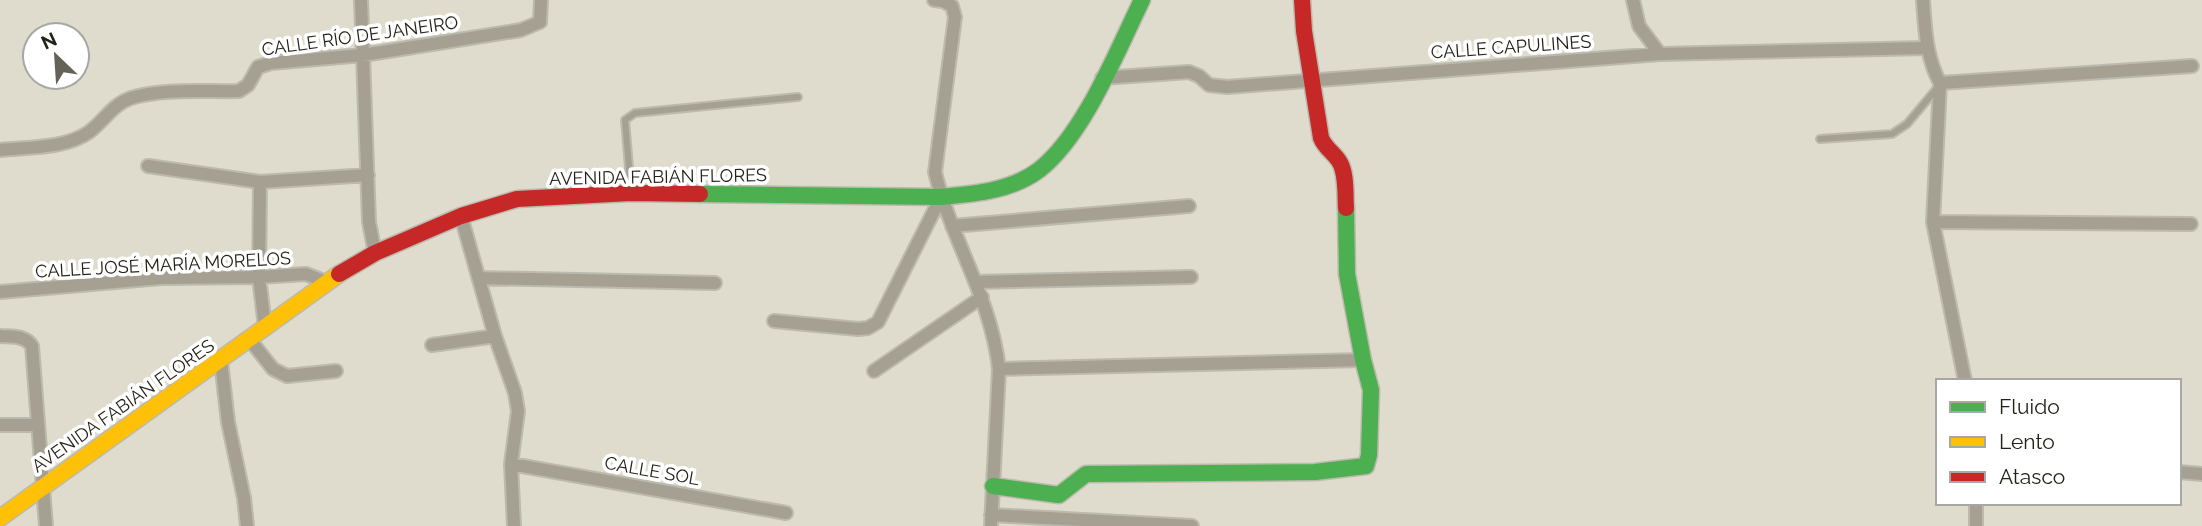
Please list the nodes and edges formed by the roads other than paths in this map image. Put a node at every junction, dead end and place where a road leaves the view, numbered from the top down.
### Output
1 (361, 0) edge
2 (541, 0) edge
3 (934, 0) edge
4 (1142, 0) edge
5 (1302, 0) edge
6 (1633, 0) edge
7 (1923, 0) edge
8 (1927, 48) junction
9 (1660, 54) junction
10 (363, 55) junction
11 (2192, 66) dead end
12 (1102, 78) junction
13 (1311, 79) junction
14 (1940, 83) junction
15 (798, 97) dead end
16 (1820, 139) dead end
17 (0, 150) edge
18 (148, 166) dead end
19 (368, 175) junction
20 (260, 182) junction
21 (631, 193) junction
22 (940, 197) junction
23 (1189, 206) dead end
24 (461, 216) junction
25 (1933, 222) junction
26 (2191, 223) dead end
27 (952, 226) junction
28 (375, 253) junction
29 (259, 277) junction
30 (1191, 277) dead end
31 (479, 278) junction
32 (326, 282) junction
33 (976, 282) junction
34 (715, 283) dead end
35 (0, 292) edge
36 (982, 297) junction
37 (775, 321) dead end
38 (265, 327) junction
39 (0, 336) edge
40 (495, 336) junction
41 (250, 340) junction
42 (432, 345) dead end
43 (1363, 360) junction
44 (221, 361) junction
45 (999, 369) junction
46 (336, 371) dead end
47 (874, 371) dead end
48 (1965, 379) edge
49 (0, 425) edge
50 (38, 425) junction
51 (511, 464) junction
52 (2181, 472) edge
53 (2202, 474) edge
54 (993, 486) junction
55 (42, 487) junction
56 (19, 504) junction
57 (1976, 505) edge
58 (0, 508) edge
59 (786, 513) dead end
60 (0, 518) edge
61 (991, 521) edge
62 (46, 526) edge
63 (247, 526) edge
64 (514, 526) edge
65 (1192, 526) edge
66 (1976, 526) edge

1 - 10 street
2 - 10 street, CALLE RÍO DE JANEIRO
3 - 22 street
4 - 12 main road, AVENIDA FABIÁN FLORES
5 - 13 main road
6 - 9 street
7 - 8 street
8 - 9 street, CALLE CAPULINES
8 - 14 street
9 - 13 street, CALLE CAPULINES
10 - 17 street, CALLE RÍO DE JANEIRO
10 - 19 street
11 - 14 street
12 - 13 street, CALLE CAPULINES
12 - 22 main road, AVENIDA FABIÁN FLORES
13 - 43 main road
14 - 16 lane
14 - 25 street
15 - 21 lane
18 - 20 street
19 - 20 street
19 - 28 street
20 - 29 street
21 - 22 main road, AVENIDA FABIÁN FLORES
21 - 24 main road, AVENIDA FABIÁN FLORES
22 - 27 street
22 - 37 street
23 - 27 street
24 - 28 main road, AVENIDA FABIÁN FLORES
24 - 31 street
25 - 26 street
25 - 48 street
27 - 33 street
28 - 32 main road, AVENIDA FABIÁN FLORES
29 - 32 street, CALLE JOSÉ MARÍA MORELOS
29 - 35 street, CALLE JOSÉ MARÍA MORELOS
29 - 38 street
30 - 33 street
31 - 34 street
31 - 40 street
32 - 38 main road, AVENIDA FABIÁN FLORES
33 - 36 street
36 - 45 street
36 - 47 street
38 - 41 main road, AVENIDA FABIÁN FLORES
39 - 50 street
40 - 42 street
40 - 51 street
41 - 44 main road, AVENIDA FABIÁN FLORES
41 - 46 street
43 - 45 street
43 - 54 main road
44 - 55 main road, AVENIDA FABIÁN FLORES
44 - 63 street
45 - 54 street
49 - 50 street
50 - 55 street
51 - 59 street, CALLE SOL
51 - 64 street
52 - 53 street
54 - 61 street
55 - 56 main road, AVENIDA FABIÁN FLORES
55 - 62 street
56 - 58 street
56 - 60 main road, AVENIDA FABIÁN FLORES
57 - 66 street
61 - 65 street

